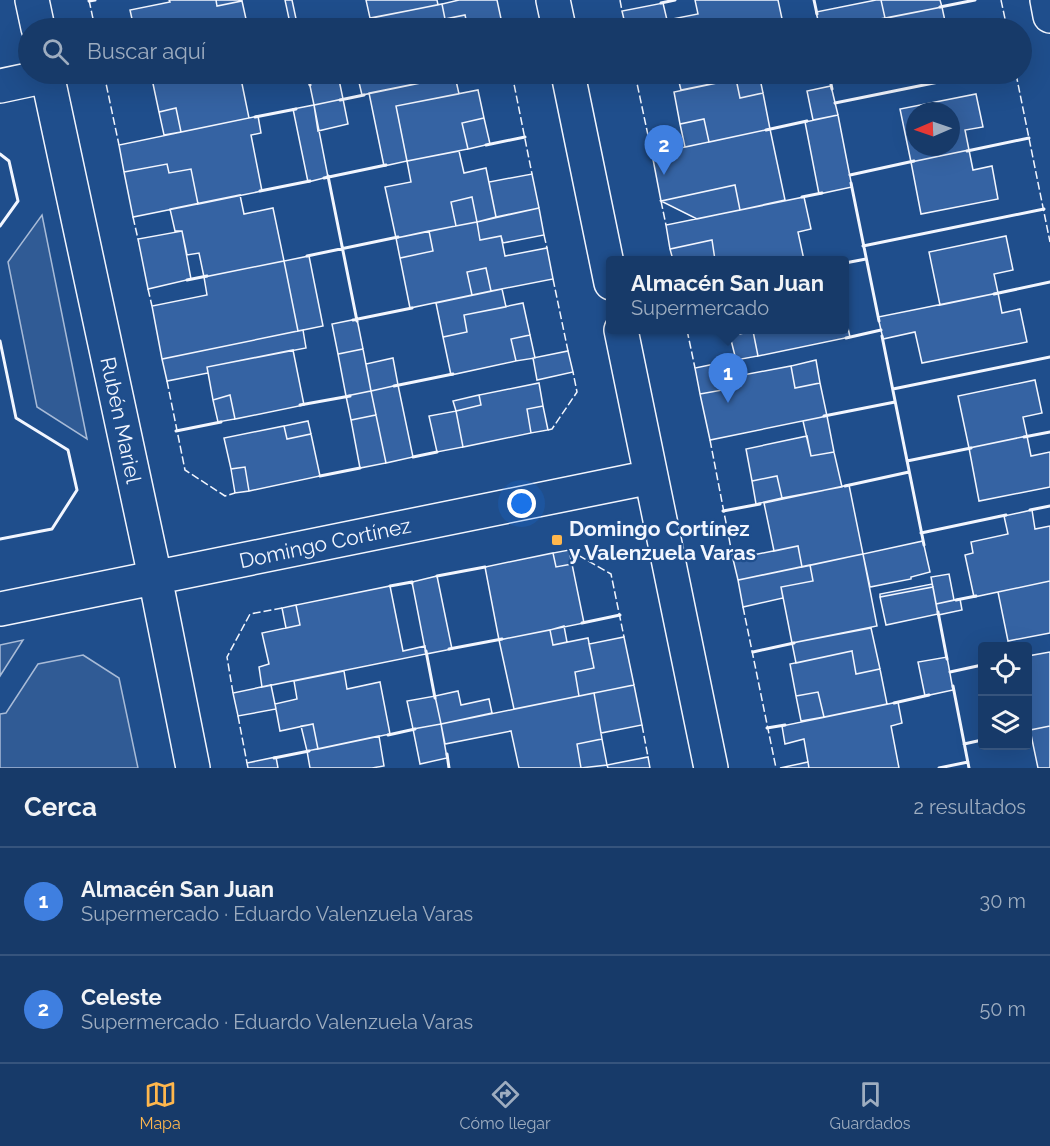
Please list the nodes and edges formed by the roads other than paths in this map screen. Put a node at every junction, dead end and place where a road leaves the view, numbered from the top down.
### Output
1 (32, 0) edge
2 (553, 0) edge
3 (1047, 0) edge
4 (1050, 16) edge
5 (36, 18) edge
6 (557, 18) edge
7 (18, 82) edge
8 (49, 84) edge
9 (570, 84) edge
10 (0, 86) edge
11 (606, 259) edge
12 (622, 334) edge
13 (651, 477) junction
14 (155, 577) junction
15 (0, 609) edge
16 (193, 768) edge
17 (711, 768) edge

1 - 5 street
2 - 6 street
3 - 4 street
7 - 10 street
8 - 14 street, Rubén Mariel
9 - 11 street
12 - 13 street
13 - 14 street, Domingo Cortínez
13 - 17 street
14 - 15 street, Domingo Cortínez
14 - 16 street, Rubén Mariel

